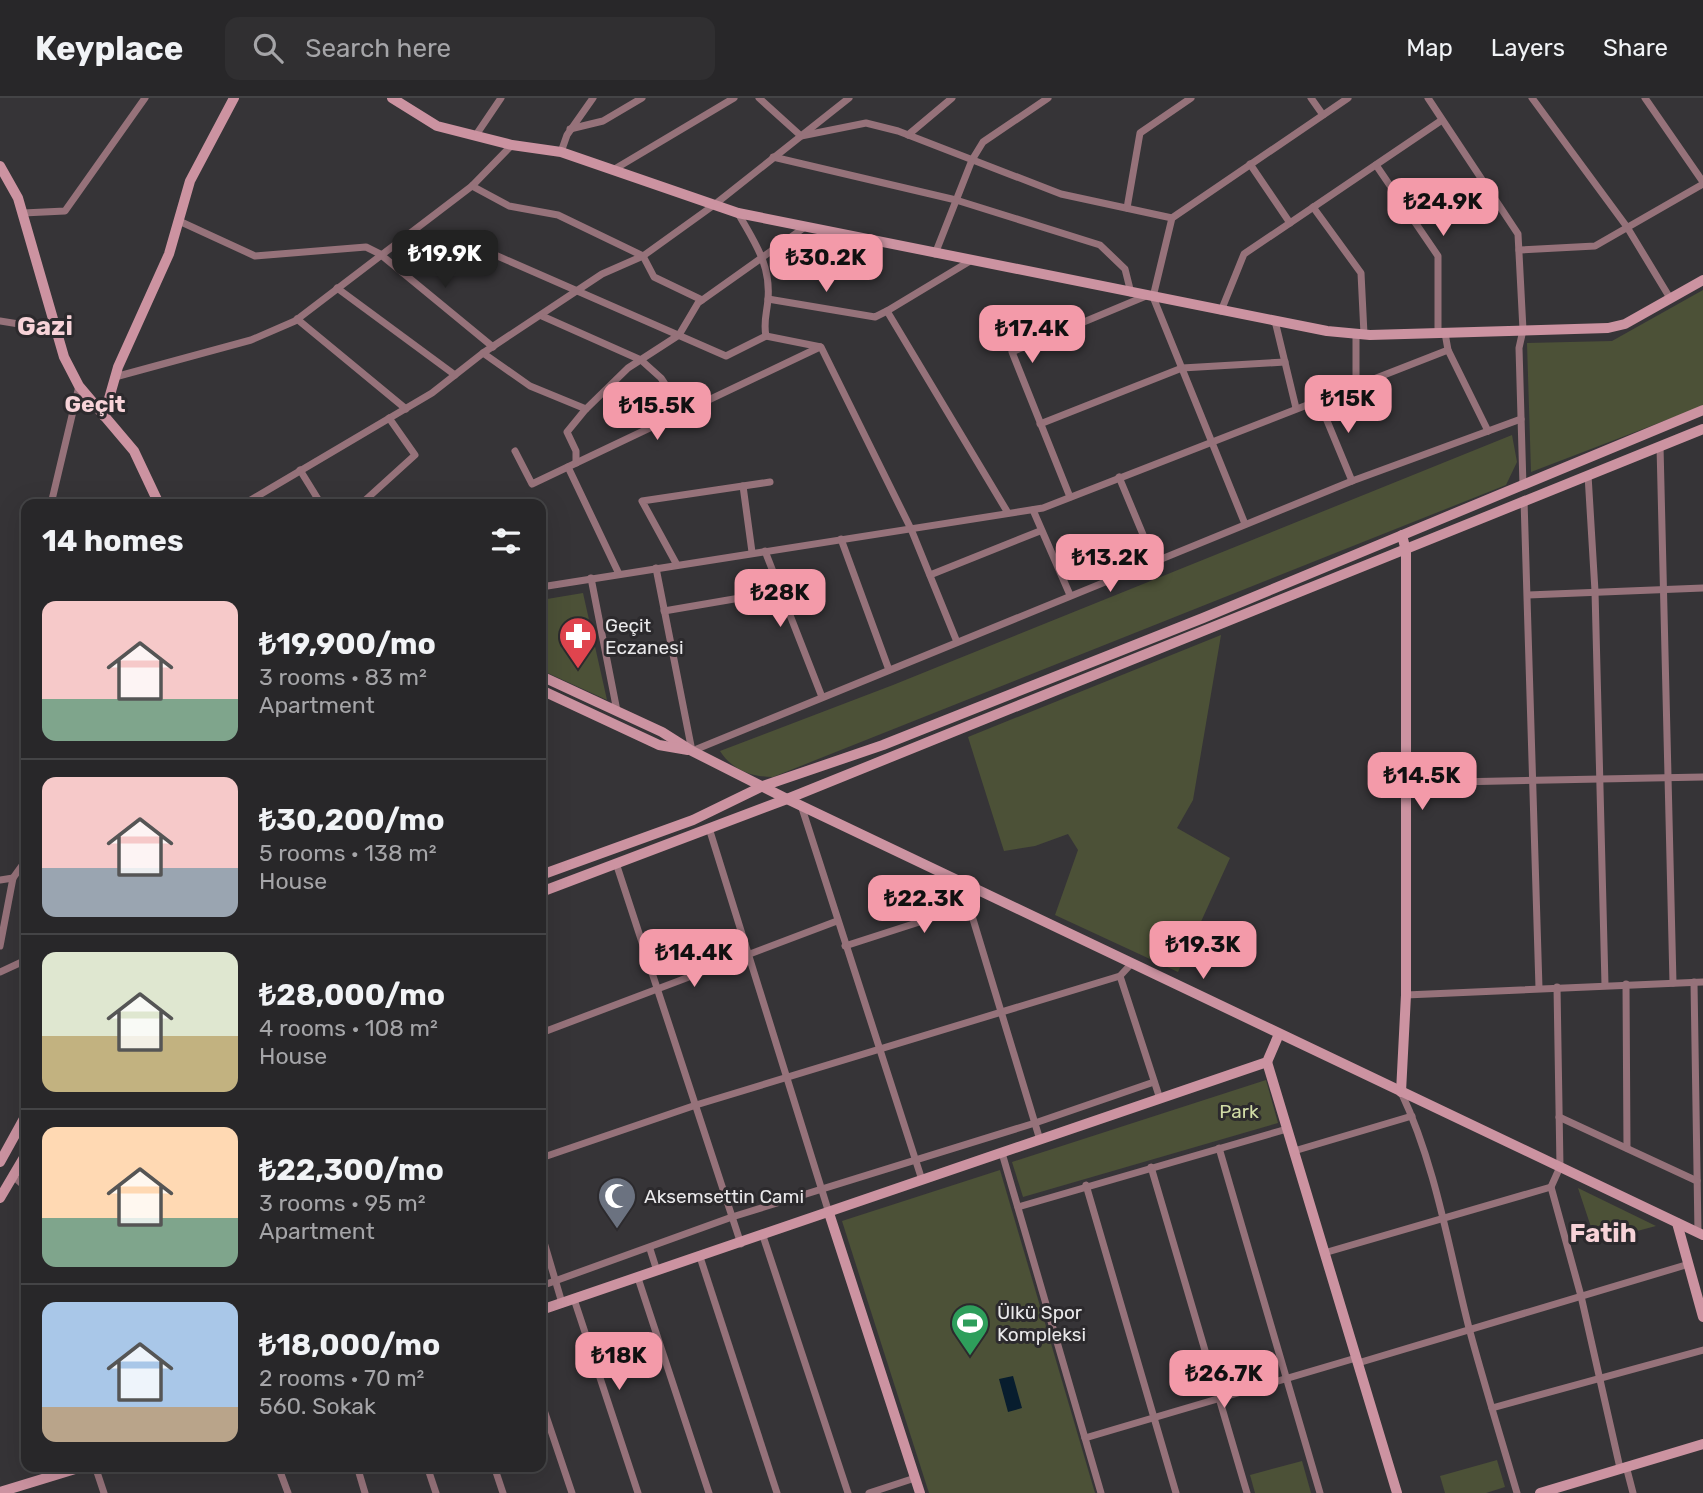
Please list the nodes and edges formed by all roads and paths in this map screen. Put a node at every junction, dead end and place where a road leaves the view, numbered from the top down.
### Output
1 (145, 98) edge
2 (234, 98) edge
3 (392, 98) edge
4 (501, 98) edge
5 (593, 98) edge
6 (642, 98) edge
7 (734, 98) edge
8 (759, 98) edge
9 (849, 98) edge
10 (952, 98) edge
11 (1048, 98) edge
12 (1191, 98) edge
13 (1311, 98) edge
14 (1348, 98) edge
15 (1428, 98) edge
16 (1532, 98) edge
17 (1645, 98) edge
18 (1323, 115) junction
19 (1442, 120) junction
20 (570, 129) junction
21 (475, 135) junction
22 (801, 135) junction
23 (908, 135) junction
24 (512, 145) junction
25 (561, 152) junction
26 (773, 158) junction
27 (972, 160) junction
28 (1250, 164) junction
29 (1376, 165) junction
30 (0, 166) edge
31 (612, 170) junction
32 (1703, 183) edge
33 (472, 186) junction
34 (956, 200) junction
35 (714, 205) junction
36 (1313, 207) junction
37 (1127, 208) junction
38 (23, 212) junction
39 (738, 213) junction
40 (1171, 218) junction
41 (179, 220) junction
42 (1290, 223) junction
43 (805, 227) junction
44 (1627, 227) junction
45 (1519, 250) junction
46 (486, 251) dead end
47 (380, 254) junction
48 (935, 254) junction
49 (643, 256) junction
50 (764, 259) junction
51 (970, 261) junction
52 (1703, 280) edge
53 (337, 288) junction
54 (577, 291) junction
55 (1131, 293) junction
56 (1150, 297) junction
57 (768, 299) junction
58 (1670, 299) junction
59 (702, 300) junction
60 (887, 311) junction
61 (1221, 311) junction
62 (542, 316) junction
63 (298, 319) junction
64 (0, 321) edge
65 (1275, 321) junction
66 (56, 330) junction
67 (1523, 330) junction
68 (1442, 333) junction
69 (1360, 334) junction
70 (678, 335) junction
71 (766, 336) junction
72 (493, 347) junction
73 (821, 347) junction
74 (1448, 350) junction
75 (483, 354) junction
76 (641, 360) junction
77 (1285, 362) junction
78 (1182, 368) junction
79 (455, 375) junction
80 (115, 377) junction
81 (1356, 384) junction
82 (79, 386) junction
83 (1318, 400) junction
84 (1296, 408) junction
85 (406, 409) junction
86 (586, 409) junction
87 (1703, 410) edge
88 (684, 413) junction
89 (104, 416) junction
90 (389, 418) junction
91 (1521, 419) junction
92 (1040, 424) junction
93 (1703, 429) edge
94 (1488, 430) junction
95 (1211, 440) junction
96 (1660, 446) junction
97 (515, 451) dead end
98 (572, 465) junction
99 (300, 470) junction
100 (1588, 475) junction
101 (1119, 477) junction
102 (1352, 481) junction
103 (770, 482) dead end
104 (743, 486) junction
105 (1523, 486) junction
106 (1070, 497) junction
107 (52, 499) edge
108 (157, 499) edge
109 (252, 499) edge
110 (318, 499) edge
111 (367, 499) edge
112 (1524, 500) junction
113 (1033, 509) junction
114 (1008, 513) junction
115 (1245, 524) junction
116 (911, 529) junction
117 (1040, 531) junction
118 (1402, 535) junction
119 (841, 539) junction
120 (765, 551) junction
121 (1406, 551) junction
122 (752, 552) junction
123 (1154, 561) junction
124 (677, 565) junction
125 (656, 568) junction
126 (619, 574) junction
127 (930, 575) junction
128 (591, 578) junction
129 (546, 586) edge
130 (1703, 588) edge
131 (1663, 589) junction
132 (780, 591) junction
133 (1595, 591) junction
134 (1528, 594) junction
135 (1070, 596) junction
136 (664, 611) junction
137 (957, 642) junction
138 (890, 670) junction
139 (546, 678) edge
140 (546, 692) edge
141 (822, 697) junction
142 (617, 711) junction
143 (692, 751) junction
144 (1703, 777) edge
145 (1668, 778) junction
146 (1600, 779) junction
147 (1533, 781) junction
148 (1406, 783) junction
149 (763, 786) junction
150 (787, 799) junction
151 (801, 805) junction
152 (709, 828) junction
153 (616, 863) junction
154 (21, 867) edge
155 (546, 873) edge
156 (13, 878) junction
157 (0, 880) edge
158 (546, 890) edge
159 (979, 891) junction
160 (969, 906) junction
161 (837, 921) junction
162 (0, 946) edge
163 (845, 946) junction
164 (748, 954) junction
165 (21, 962) edge
166 (1132, 963) junction
167 (0, 971) edge
168 (1119, 976) junction
169 (1699, 982) edge
170 (1673, 983) junction
171 (1626, 984) junction
172 (1605, 985) junction
173 (1557, 987) junction
174 (659, 988) junction
175 (1539, 988) junction
176 (1406, 995) junction
177 (1003, 1012) junction
178 (546, 1031) edge
179 (1279, 1034) junction
180 (880, 1051) junction
181 (1267, 1062) junction
182 (786, 1078) junction
183 (1154, 1082) junction
184 (1401, 1092) junction
185 (1160, 1099) junction
186 (696, 1105) junction
187 (1412, 1116) junction
188 (1559, 1117) junction
189 (1035, 1123) junction
190 (21, 1124) edge
191 (1287, 1129) junction
192 (1040, 1140) junction
193 (1219, 1148) junction
194 (1627, 1149) junction
195 (1294, 1151) junction
196 (1002, 1153) junction
197 (546, 1156) edge
198 (915, 1159) junction
199 (0, 1162) edge
200 (21, 1162) edge
201 (1152, 1167) junction
202 (1560, 1167) junction
203 (13, 1175) junction
204 (922, 1180) junction
205 (1697, 1181) junction
206 (21, 1183) edge
207 (1086, 1185) junction
208 (821, 1187) junction
209 (1551, 1187) junction
210 (0, 1198) edge
211 (1018, 1207) junction
212 (829, 1213) junction
213 (732, 1217) junction
214 (1443, 1219) junction
215 (1678, 1223) junction
216 (1700, 1234) edge
217 (763, 1236) junction
218 (741, 1244) junction
219 (546, 1249) edge
220 (650, 1249) junction
221 (1324, 1253) junction
222 (700, 1257) junction
223 (1689, 1264) junction
224 (657, 1271) junction
225 (638, 1278) junction
226 (556, 1282) junction
227 (546, 1285) edge
228 (1581, 1296) junction
229 (574, 1299) junction
230 (562, 1303) junction
231 (546, 1308) edge
232 (1703, 1317) edge
233 (1469, 1329) junction
234 (1703, 1350) edge
235 (1357, 1360) junction
236 (1286, 1378) junction
237 (1600, 1378) junction
238 (1218, 1398) junction
239 (1492, 1408) junction
240 (546, 1416) edge
241 (1153, 1416) junction
242 (1085, 1438) junction
243 (1703, 1444) edge
244 (1623, 1467) junction
245 (65, 1472) edge
246 (98, 1472) edge
247 (280, 1472) edge
248 (359, 1472) edge
249 (429, 1472) edge
250 (496, 1472) edge
251 (915, 1478) junction
252 (0, 1492) edge
253 (104, 1493) edge
254 (288, 1493) edge
255 (365, 1493) edge
256 (436, 1493) edge
257 (503, 1493) edge
258 (572, 1493) edge
259 (638, 1493) edge
260 (709, 1493) edge
261 (777, 1493) edge
262 (848, 1493) edge
263 (869, 1493) edge
264 (920, 1493) edge
265 (1101, 1493) edge
266 (1176, 1493) edge
267 (1247, 1493) edge
268 (1320, 1493) edge
269 (1397, 1493) edge
270 (1517, 1493) edge
271 (1540, 1493) edge
272 (1633, 1493) edge

1 - 38 street
2 - 41 street
3 - 21 street
4 - 21 street
5 - 20 street
6 - 20 street
7 - 31 street
8 - 22 street
9 - 22 street
10 - 23 street
11 - 27 street
12 - 37 street
13 - 18 street
14 - 18 street
15 - 19 street
16 - 44 street
17 - 32 street
18 - 28 street
19 - 29 street
19 - 45 street
20 - 25 street
21 - 24 street
22 - 23 street
22 - 26 street
23 - 27 street
24 - 25 street
24 - 33 street
25 - 31 street
26 - 34 street
26 - 35 street
27 - 34 street
27 - 37 street
28 - 40 street
28 - 42 street
29 - 36 street
29 - 68 street
30 - 38 street
31 - 35 street
32 - 44 street
33 - 47 street
33 - 49 street
34 - 48 street
34 - 55 street
35 - 39 street
35 - 49 street
36 - 42 street
36 - 69 street
37 - 40 street
38 - 66 street
39 - 43 street
39 - 50 street
40 - 56 street
41 - 47 street
41 - 80 street
42 - 61 street
43 - 48 street
43 - 50 street
44 - 45 street
44 - 58 street
45 - 67 street
46 - 54 street
47 - 53 street
47 - 72 street
48 - 51 street
49 - 54 street
49 - 59 street
50 - 57 street
50 - 59 street
51 - 55 street
51 - 60 street
52 - 58 street
53 - 63 street
53 - 79 street
54 - 62 street
54 - 70 street
55 - 56 street
56 - 61 street
56 - 78 street
56 - 92 street
57 - 60 street
57 - 71 street
58 - 67 street
59 - 70 street
60 - 114 street
61 - 65 street
62 - 72 street
62 - 76 street
63 - 80 street
63 - 85 street
64 - 66 street
65 - 69 street
65 - 77 street
66 - 82 street
67 - 68 street
67 - 91 street
68 - 69 street
68 - 74 street
69 - 81 street
70 - 71 street
70 - 76 street
71 - 73 street
72 - 75 street
73 - 88 street
73 - 116 street
74 - 81 street
74 - 94 street
75 - 79 street
75 - 86 street
76 - 86 street
76 - 88 street
77 - 78 street
77 - 84 street
78 - 92 street
78 - 95 street
79 - 85 street
80 - 89 street
81 - 83 street
82 - 89 street
82 - 107 street
83 - 84 street
83 - 102 street
84 - 95 street
85 - 90 street
86 - 98 street
87 - 105 street
88 - 98 street
89 - 108 street
90 - 99 street
90 - 111 street
91 - 94 street
91 - 105 street
92 - 106 street
93 - 96 street
94 - 102 street
95 - 101 street
95 - 115 street
96 - 100 street
96 - 131 street
97 - 98 street
98 - 126 street
99 - 109 street
99 - 110 street
100 - 112 street
100 - 133 street
101 - 106 street
101 - 123 street
102 - 115 street
103 - 104 street
104 - 122 street
104 - 124 street
105 - 118 street
106 - 113 street
112 - 121 street
112 - 134 street
113 - 114 street
113 - 117 street
114 - 116 street
115 - 123 street
116 - 119 street
116 - 127 street
117 - 127 street
117 - 135 street
118 - 121 street
118 - 149 street
119 - 120 street
119 - 138 street
120 - 122 street
120 - 132 street
121 - 148 street
121 - 150 street
122 - 124 street
123 - 135 street
124 - 125 street
125 - 126 street
125 - 136 street
126 - 128 street
127 - 137 street
128 - 129 street
128 - 142 street
130 - 131 street
131 - 133 street
131 - 145 street
132 - 136 street
132 - 141 street
133 - 134 street
133 - 146 street
134 - 147 street
135 - 137 street
136 - 143 street
137 - 138 street
138 - 141 street
139 - 142 street
140 - 143 street
141 - 143 street
142 - 143 street
143 - 149 street
144 - 145 street
145 - 146 street
145 - 170 street
146 - 147 street
146 - 172 street
147 - 148 street
147 - 175 street
148 - 176 street
149 - 150 street
149 - 155 street
150 - 151 street
150 - 152 street
151 - 159 street
151 - 161 street
152 - 153 street
152 - 164 street
153 - 158 street
153 - 174 street
154 - 156 street
156 - 157 street
156 - 162 street
159 - 160 street
159 - 166 street
160 - 163 street
160 - 177 street
161 - 163 street
161 - 164 street
163 - 180 street
164 - 174 street
164 - 182 street
165 - 167 street
166 - 168 street
166 - 179 street
168 - 177 street
168 - 183 street
169 - 170 street
169 - 205 street
170 - 171 street
171 - 172 street
171 - 194 street
172 - 173 street
173 - 175 street
173 - 188 street
174 - 178 street
174 - 186 street
175 - 176 street
176 - 184 street
177 - 180 street
177 - 189 street
179 - 181 street
179 - 184 street
180 - 182 street
180 - 198 street
181 - 185 street
181 - 191 street
182 - 186 street
182 - 208 street
183 - 185 street
183 - 189 street
184 - 187 street
184 - 202 street
185 - 192 street
186 - 197 street
186 - 213 street
187 - 195 street
187 - 214 street
188 - 194 street
188 - 202 street
189 - 192 street
189 - 198 street
190 - 199 street
191 - 193 street
191 - 195 street
192 - 196 street
193 - 201 street
193 - 236 street
194 - 205 street
195 - 221 street
196 - 204 street
196 - 211 street
198 - 204 street
198 - 208 street
200 - 203 street
201 - 207 street
201 - 238 street
202 - 209 street
202 - 215 street
203 - 206 street
203 - 210 street
204 - 212 street
205 - 216 street
207 - 211 street
207 - 241 street
208 - 212 street
208 - 213 street
209 - 214 street
209 - 228 street
211 - 242 street
212 - 217 street
212 - 251 street
213 - 218 street
213 - 220 street
214 - 221 street
214 - 233 street
215 - 216 street
215 - 223 street
217 - 218 street
217 - 262 street
218 - 222 street
219 - 226 street
220 - 224 street
220 - 226 street
221 - 235 street
222 - 224 street
222 - 261 street
223 - 228 street
223 - 232 street
224 - 225 street
225 - 229 street
225 - 260 street
226 - 227 street
226 - 230 street
228 - 233 street
228 - 237 street
229 - 230 street
229 - 259 street
230 - 231 street
233 - 235 street
233 - 239 street
234 - 237 street
235 - 236 street
235 - 269 street
236 - 238 street
236 - 268 street
237 - 239 street
237 - 244 street
238 - 241 street
238 - 267 street
239 - 270 street
240 - 258 street
241 - 242 street
241 - 266 street
242 - 265 street
243 - 244 street
244 - 271 street
244 - 272 street
245 - 252 street
246 - 253 street
247 - 254 street
248 - 255 street
249 - 256 street
250 - 257 street
251 - 263 street
251 - 264 street

